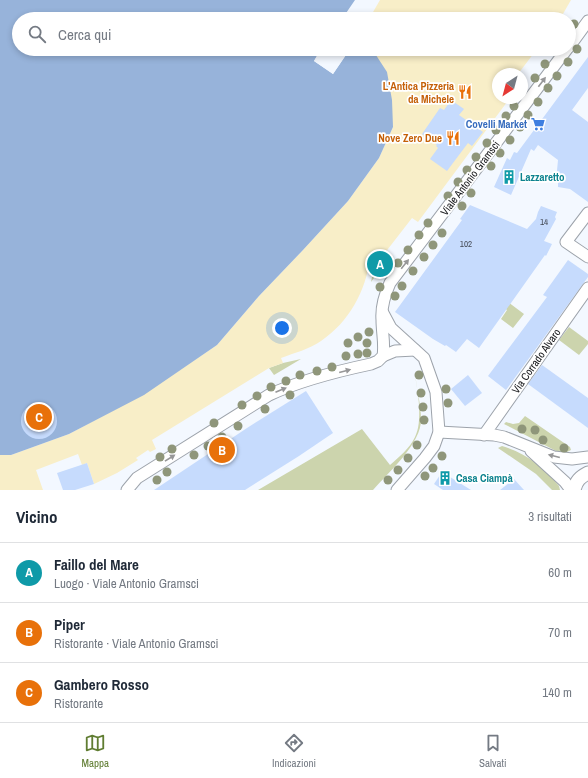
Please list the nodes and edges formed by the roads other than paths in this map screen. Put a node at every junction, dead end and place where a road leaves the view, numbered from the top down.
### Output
1 (588, 21) edge
2 (576, 37) edge
3 (562, 56) edge
4 (588, 213) edge
5 (588, 257) edge
6 (588, 288) edge
7 (382, 310) junction
8 (415, 350) junction
9 (383, 356) junction
10 (439, 432) junction
11 (484, 435) junction
12 (522, 445) junction
13 (588, 457) edge
14 (588, 472) edge
15 (127, 490) edge
16 (397, 490) edge
17 (571, 490) edge
18 (574, 490) edge

1 - 2 street, Viale Antonio Gramsci
7 -> 3 street, Viale Antonio Gramsci
4 - 5 street
6 - 11 street, Via Corrado Alvaro
7 - 8 street
7 - 9 street, Viale Antonio Gramsci
8 - 9 street
8 - 10 street
15 -> 9 street
10 - 11 street
10 - 16 street
11 - 12 street
13 -> 12 street
12 - 17 street
14 - 18 street

